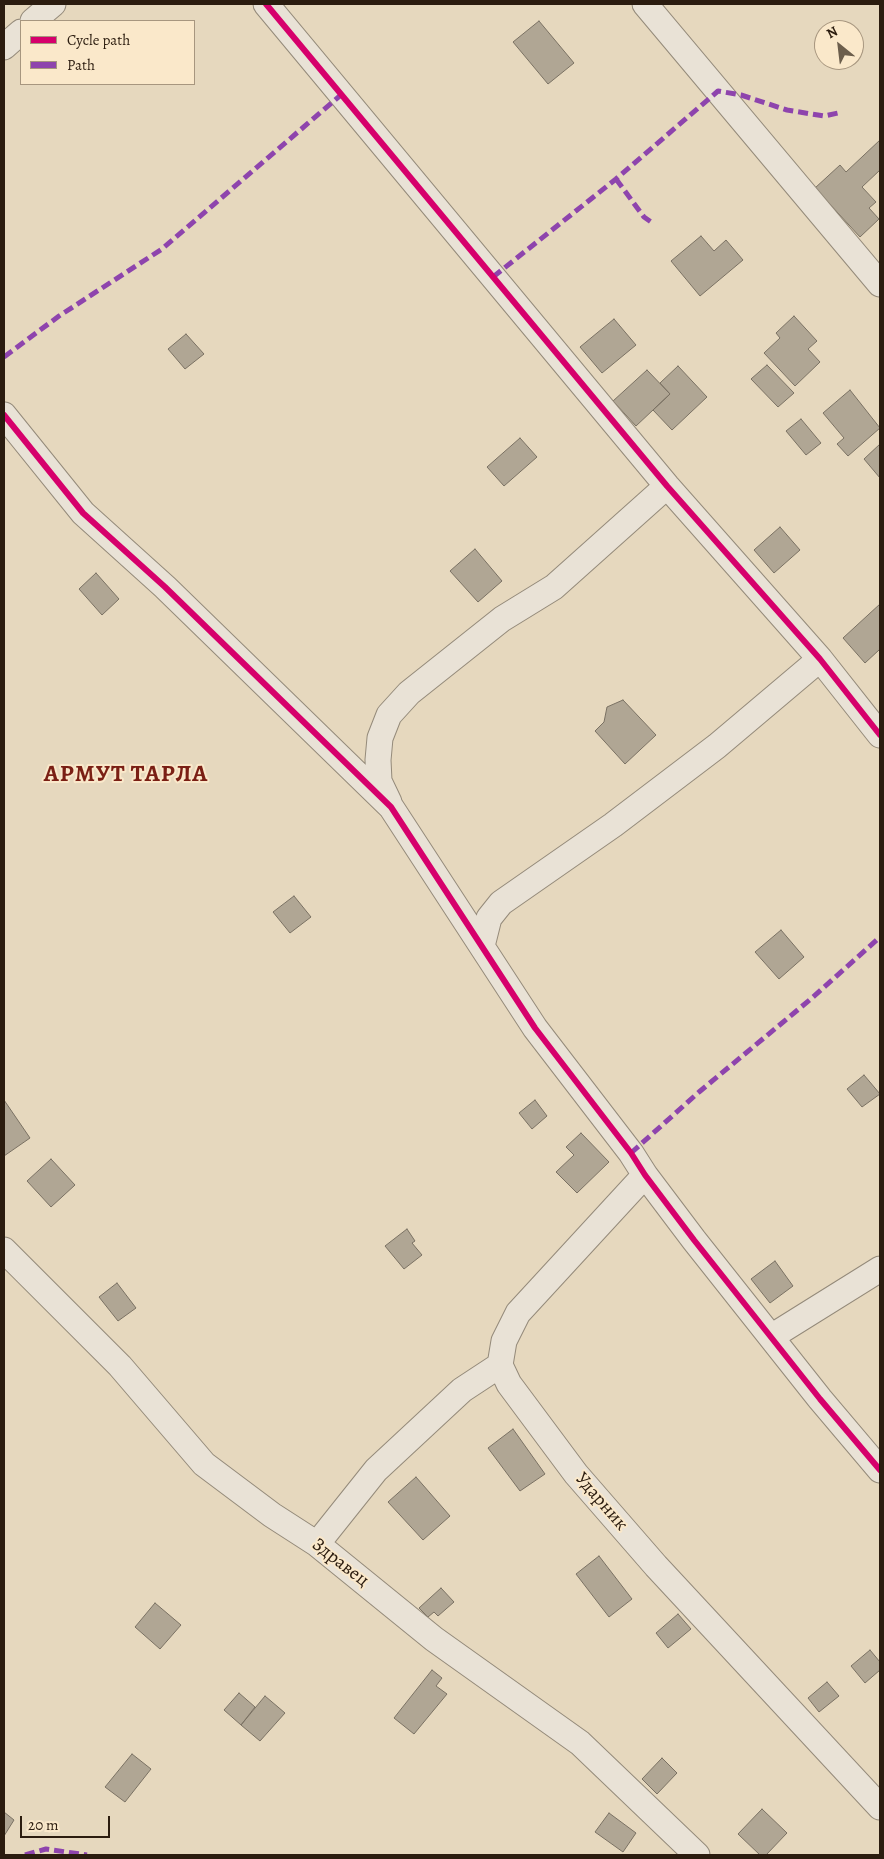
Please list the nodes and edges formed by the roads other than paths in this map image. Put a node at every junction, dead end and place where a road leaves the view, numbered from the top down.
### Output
1 (53, 4) edge
2 (266, 4) edge
3 (645, 4) edge
4 (35, 20) edge
5 (20, 33) edge
6 (4, 48) edge
7 (880, 284) edge
8 (4, 415) edge
9 (667, 486) junction
10 (820, 659) junction
11 (880, 735) edge
12 (391, 807) junction
13 (482, 946) junction
14 (645, 1175) junction
15 (4, 1250) edge
16 (880, 1269) edge
17 (770, 1337) junction
18 (500, 1365) junction
19 (880, 1470) edge
20 (318, 1544) junction
21 (880, 1808) edge
22 (697, 1855) edge

1 - 4 street
2 - 9 street
3 - 7 street
5 - 6 street
8 - 12 street
9 - 10 street
9 - 12 street
10 - 11 street
10 - 13 street
12 - 13 street
13 - 14 street
14 - 17 street
14 - 18 street
15 - 20 street, Здравец
16 - 17 street
17 - 19 street
18 - 20 street
18 - 21 street, Ударник
20 - 22 street, Здравец

